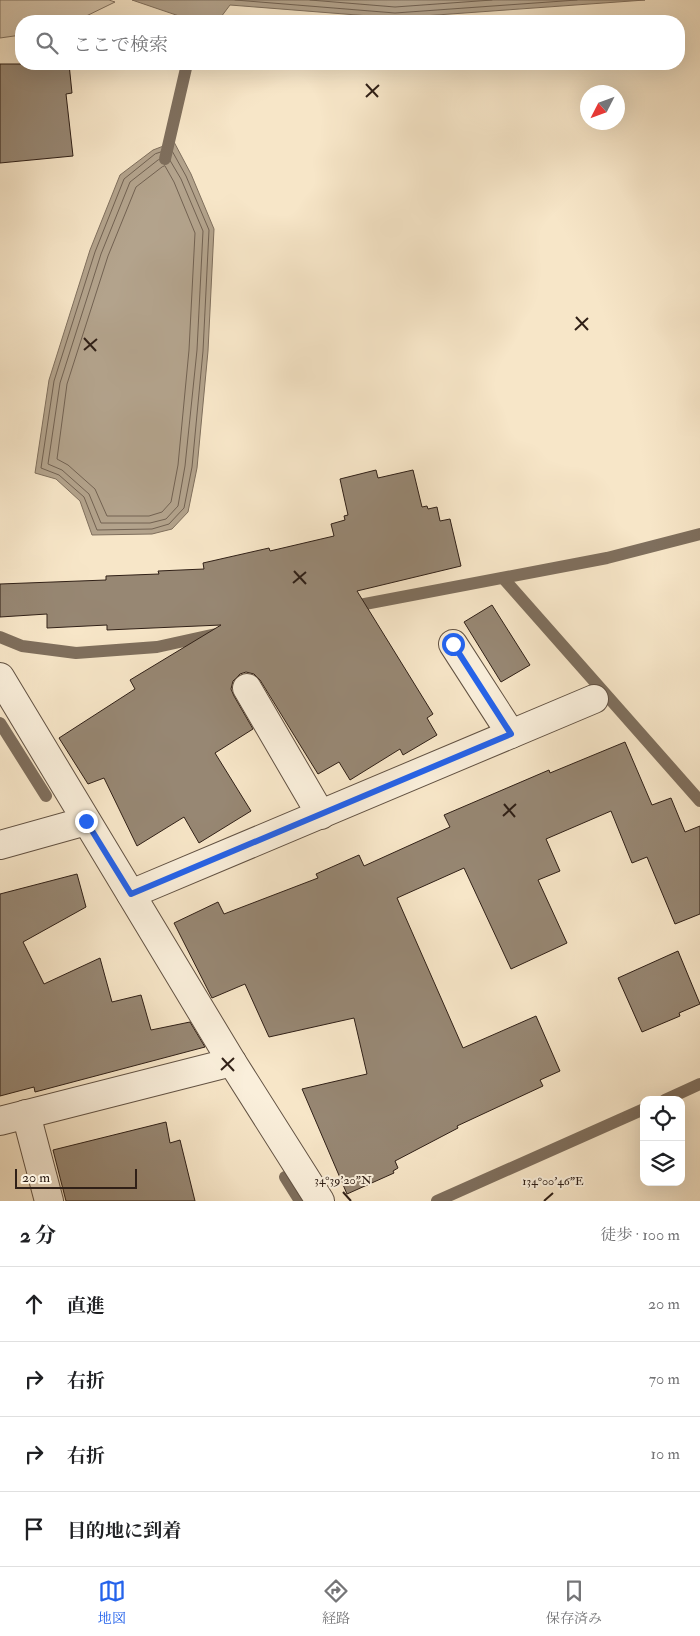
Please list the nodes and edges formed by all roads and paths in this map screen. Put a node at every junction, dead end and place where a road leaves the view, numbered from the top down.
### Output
1 (453, 644) dead end
2 (0, 677) edge
3 (247, 688) dead end
4 (594, 699) dead end
5 (511, 734) junction
6 (320, 814) junction
7 (86, 821) junction
8 (0, 845) edge
9 (131, 894) junction
10 (232, 1062) junction
11 (26, 1114) junction
12 (0, 1120) edge
13 (49, 1201) edge
14 (320, 1201) edge

1 - 5 street
2 - 7 street
3 - 6 street
4 - 5 street
5 - 6 street
6 - 9 street
7 - 8 street
7 - 9 street
9 - 10 street
10 - 11 street
10 - 14 street
11 - 12 street
11 - 13 street

